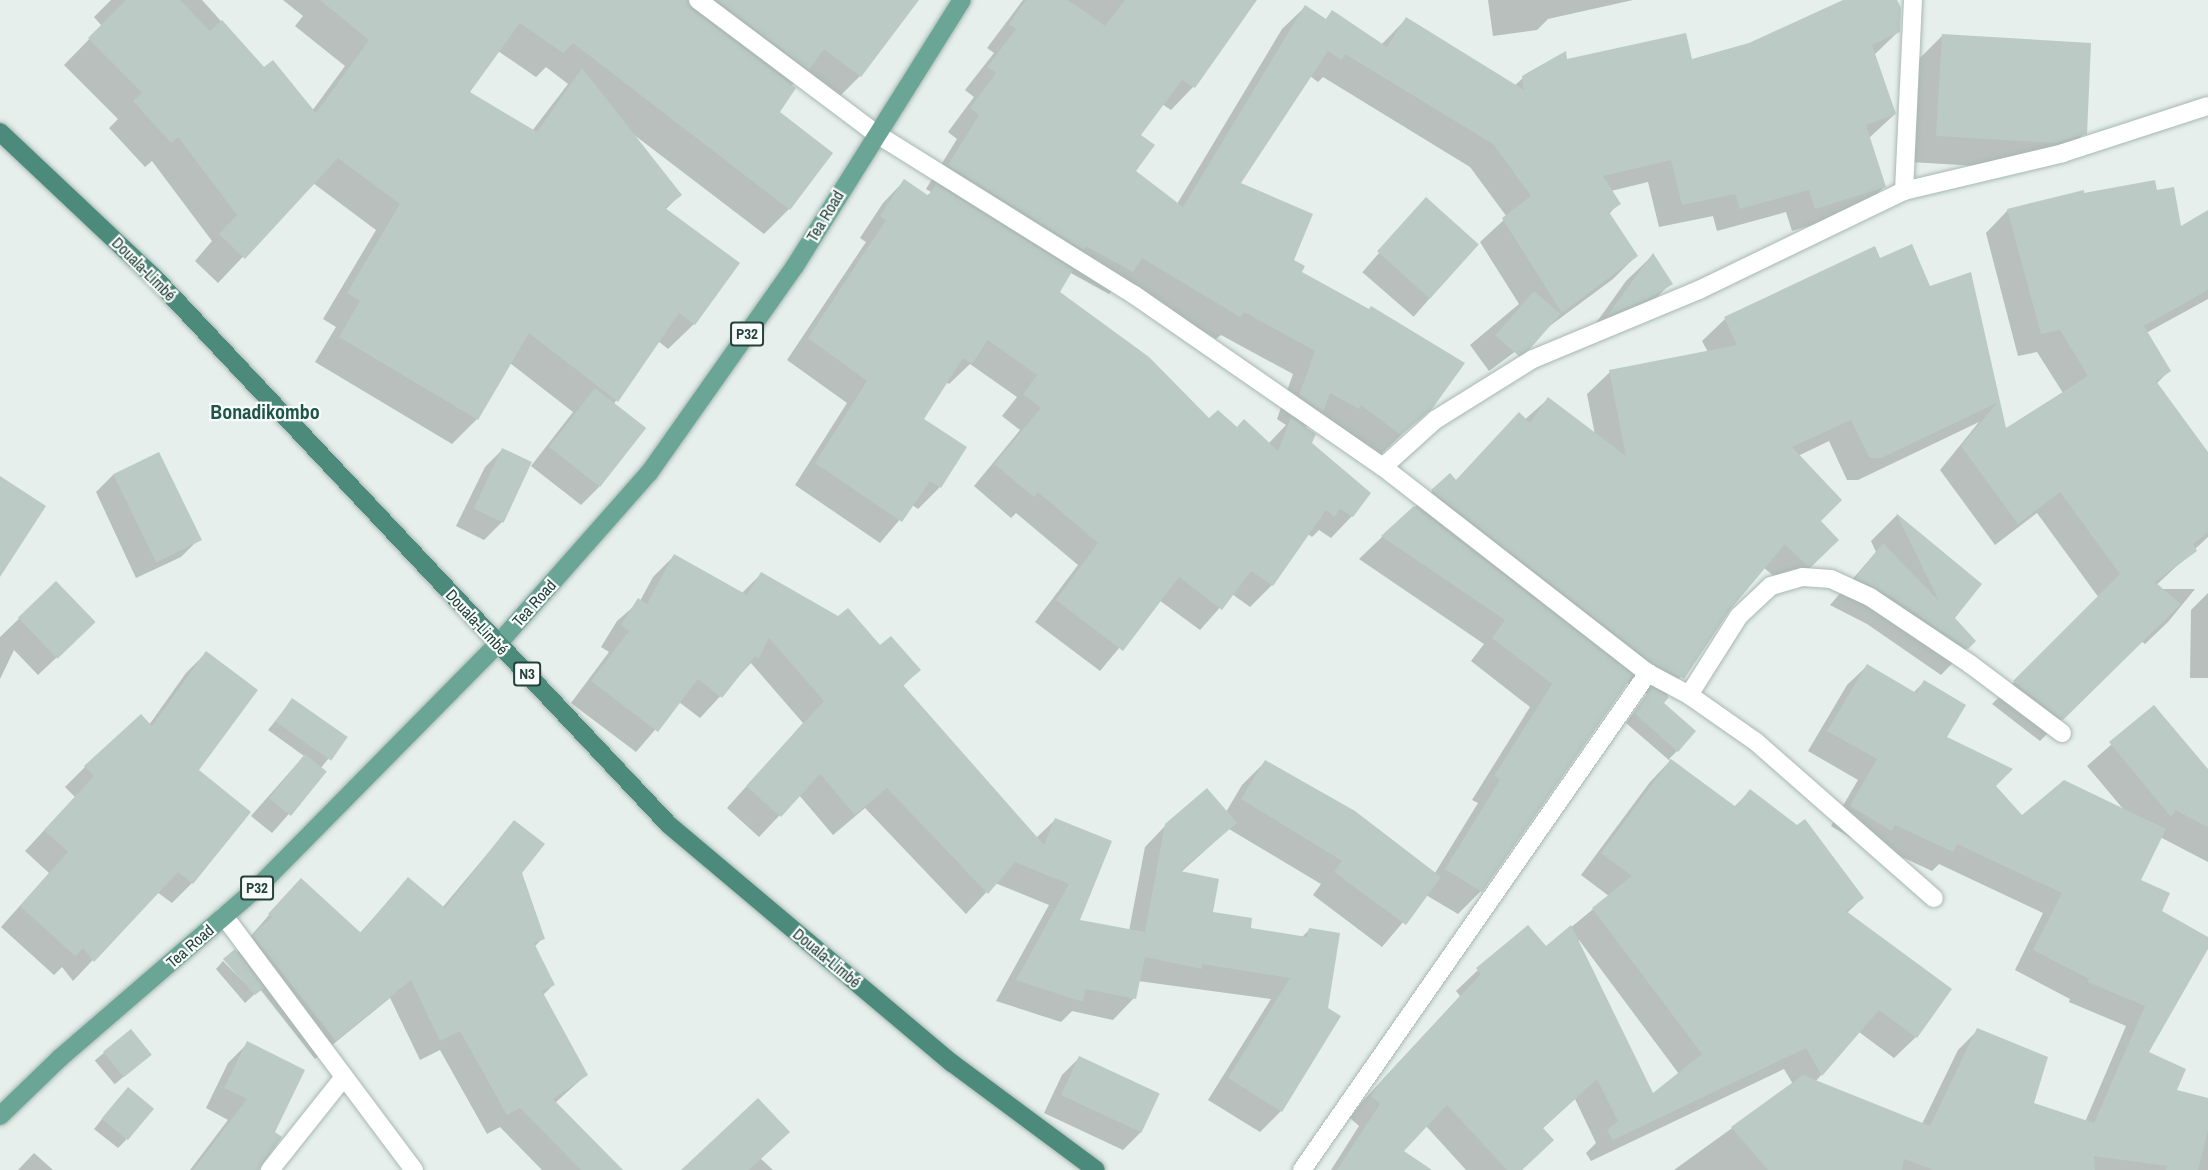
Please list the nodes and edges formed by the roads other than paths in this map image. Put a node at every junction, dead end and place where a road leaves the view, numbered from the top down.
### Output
1 (698, 0) edge
2 (962, 0) edge
3 (1913, 0) edge
4 (2208, 106) edge
5 (0, 132) edge
6 (875, 133) junction
7 (1904, 191) junction
8 (1383, 467) junction
9 (498, 644) junction
10 (1648, 673) junction
11 (1689, 694) junction
12 (2062, 733) dead end
13 (1934, 898) dead end
14 (224, 916) junction
15 (344, 1077) junction
16 (0, 1116) edge
17 (270, 1170) edge
18 (414, 1170) edge
19 (1096, 1170) edge
20 (1302, 1170) edge

1 - 6 street
2 - 6 main road, Tea Road / P32
3 - 7 street
4 - 7 street
5 - 9 highway, Douala-Limbé / N3
6 - 8 street
6 - 9 main road, Tea Road / P32
7 - 8 street
8 - 10 street
9 - 14 main road, Tea Road / P32
9 - 19 highway, Douala-Limbé / N3
10 - 11 street
10 - 20 street
11 - 12 street
11 - 13 street
14 - 15 street
14 - 16 main road, Tea Road / P32
15 - 17 street
15 - 18 street

